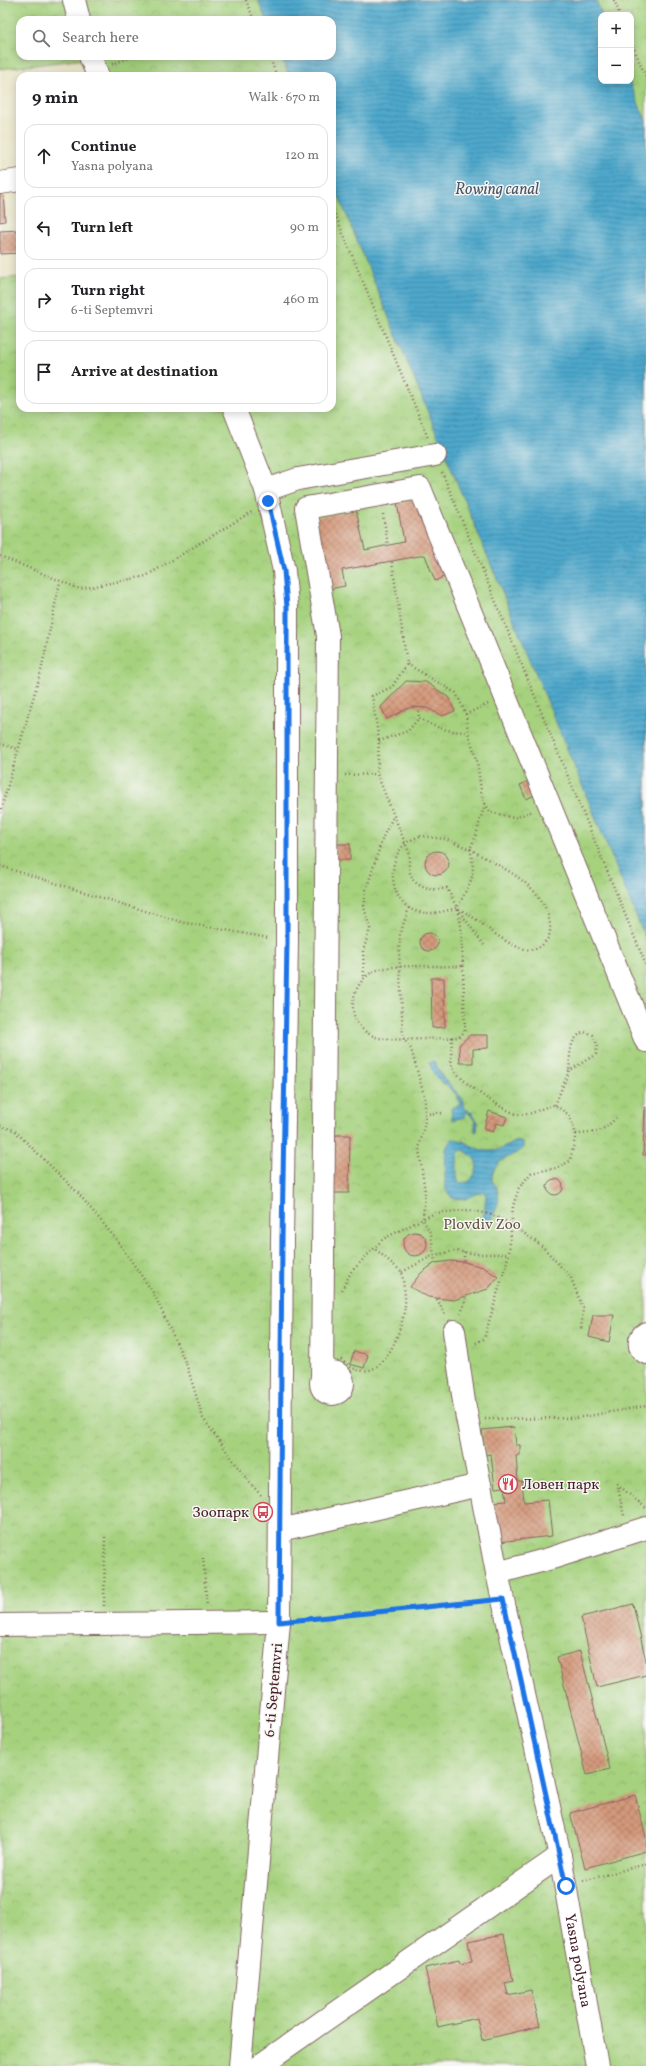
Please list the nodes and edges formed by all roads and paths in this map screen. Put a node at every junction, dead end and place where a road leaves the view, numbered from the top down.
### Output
1 (74, 0) edge
2 (246, 0) edge
3 (614, 0) edge
4 (619, 12) edge
5 (78, 16) edge
6 (252, 16) edge
7 (634, 48) edge
8 (120, 60) edge
9 (271, 60) edge
10 (94, 67) edge
11 (275, 72) edge
12 (646, 77) edge
13 (16, 180) edge
14 (0, 182) edge
15 (336, 217) edge
16 (236, 412) edge
17 (436, 455) junction
18 (410, 460) junction
19 (420, 488) junction
20 (380, 495) junction
21 (267, 496) junction
22 (388, 545) dead end
23 (0, 556) edge
24 (392, 562) dead end
25 (60, 582) junction
26 (407, 664) junction
27 (505, 697) junction
28 (418, 707) dead end
29 (466, 714) junction
30 (420, 718) junction
31 (468, 732) junction
32 (379, 741) junction
33 (0, 744) edge
34 (18, 749) junction
35 (377, 774) junction
36 (327, 776) junction
37 (485, 803) junction
38 (549, 806) junction
39 (0, 813) edge
40 (393, 816) junction
41 (404, 844) junction
42 (470, 849) junction
43 (0, 866) edge
44 (409, 908) junction
45 (458, 908) junction
46 (287, 942) junction
47 (484, 944) dead end
48 (646, 965) edge
49 (463, 966) junction
50 (400, 968) junction
51 (364, 976) junction
52 (452, 1037) junction
53 (403, 1038) junction
54 (646, 1041) edge
55 (568, 1071) junction
56 (555, 1105) junction
57 (444, 1113) dead end
58 (425, 1114) junction
59 (616, 1118) dead end
60 (0, 1126) edge
61 (576, 1134) junction
62 (423, 1220) junction
63 (511, 1224) junction
64 (374, 1248) junction
65 (464, 1252) junction
66 (510, 1254) junction
67 (434, 1255) junction
68 (464, 1262) dead end
69 (435, 1263) dead end
70 (402, 1272) junction
71 (342, 1291) dead end
72 (454, 1331) dead end
73 (581, 1331) dead end
74 (646, 1333) edge
75 (457, 1352) junction
76 (646, 1353) edge
77 (336, 1354) dead end
78 (322, 1383) dead end
79 (646, 1406) edge
80 (467, 1420) junction
81 (480, 1485) junction
82 (646, 1508) edge
83 (280, 1522) junction
84 (637, 1531) edge
85 (105, 1536) dead end
86 (203, 1558) dead end
87 (497, 1573) junction
88 (503, 1599) junction
89 (279, 1622) junction
90 (209, 1623) junction
91 (104, 1625) junction
92 (0, 1626) edge
93 (560, 1856) junction
94 (646, 1864) edge
95 (566, 1886) junction
96 (240, 2066) edge
97 (259, 2066) edge
98 (597, 2066) edge

1 - 5 street
2 - 6 path
3 - 4 path
7 - 12 path
8 - 10 path
9 - 11 path
13 - 14 street
15 - 17 path
16 - 21 street, 6-ti Septemvri
17 - 18 street
17 - 48 path
18 - 19 street
18 - 21 street
19 - 20 street
19 - 27 street
20 - 22 path
20 - 36 street
21 - 25 path
21 - 46 street, 6-ti Septemvri
23 - 25 path
24 - 26 path
25 - 34 path
26 - 29 path
26 - 32 path
27 - 29 path
27 - 38 street
28 - 30 path
29 - 31 path
30 - 31 path
30 - 32 path
31 - 37 path
32 - 35 path
33 - 34 path
34 - 39 path
35 - 36 path
35 - 40 path
36 - 78 street
37 - 38 path
37 - 42 path
38 - 54 street
40 - 41 path
40 - 51 path
41 - 42 path
41 - 44 path
41 - 45 path
42 - 45 path
42 - 45 path
43 - 46 path
44 - 45 path
44 - 50 path
45 - 47 path
45 - 49 path
46 - 83 street, 6-ti Septemvri
49 - 50 path
49 - 52 path
50 - 51 path
50 - 53 path
51 - 53 path
52 - 53 path
52 - 56 path
53 - 58 path
55 - 55 path
55 - 56 path
56 - 61 path
57 - 58 path
58 - 62 path
59 - 61 path
60 - 83 path
61 - 63 path
62 - 63 path
62 - 64 path
62 - 67 path
63 - 66 path
63 - 73 path
64 - 70 path
64 - 71 path
65 - 66 path
65 - 67 path
65 - 68 path
66 - 75 path
67 - 69 path
67 - 70 path
70 - 77 path
72 - 75 street, Yasna polyana
74 - 76 street
75 - 80 street, Yasna polyana
79 - 80 path
80 - 81 street, Yasna polyana
81 - 83 street
81 - 87 street, Yasna polyana
82 - 84 path
83 - 89 street, 6-ti Septemvri
84 - 87 street
85 - 91 path
86 - 90 path
87 - 88 street, Yasna polyana
88 - 89 path
88 - 93 street, Yasna polyana
89 - 90 street
89 - 96 street, 6-ti Septemvri
90 - 91 street
91 - 92 street
93 - 95 street, Yasna polyana
93 - 97 street
94 - 95 path
95 - 98 street, Yasna polyana

